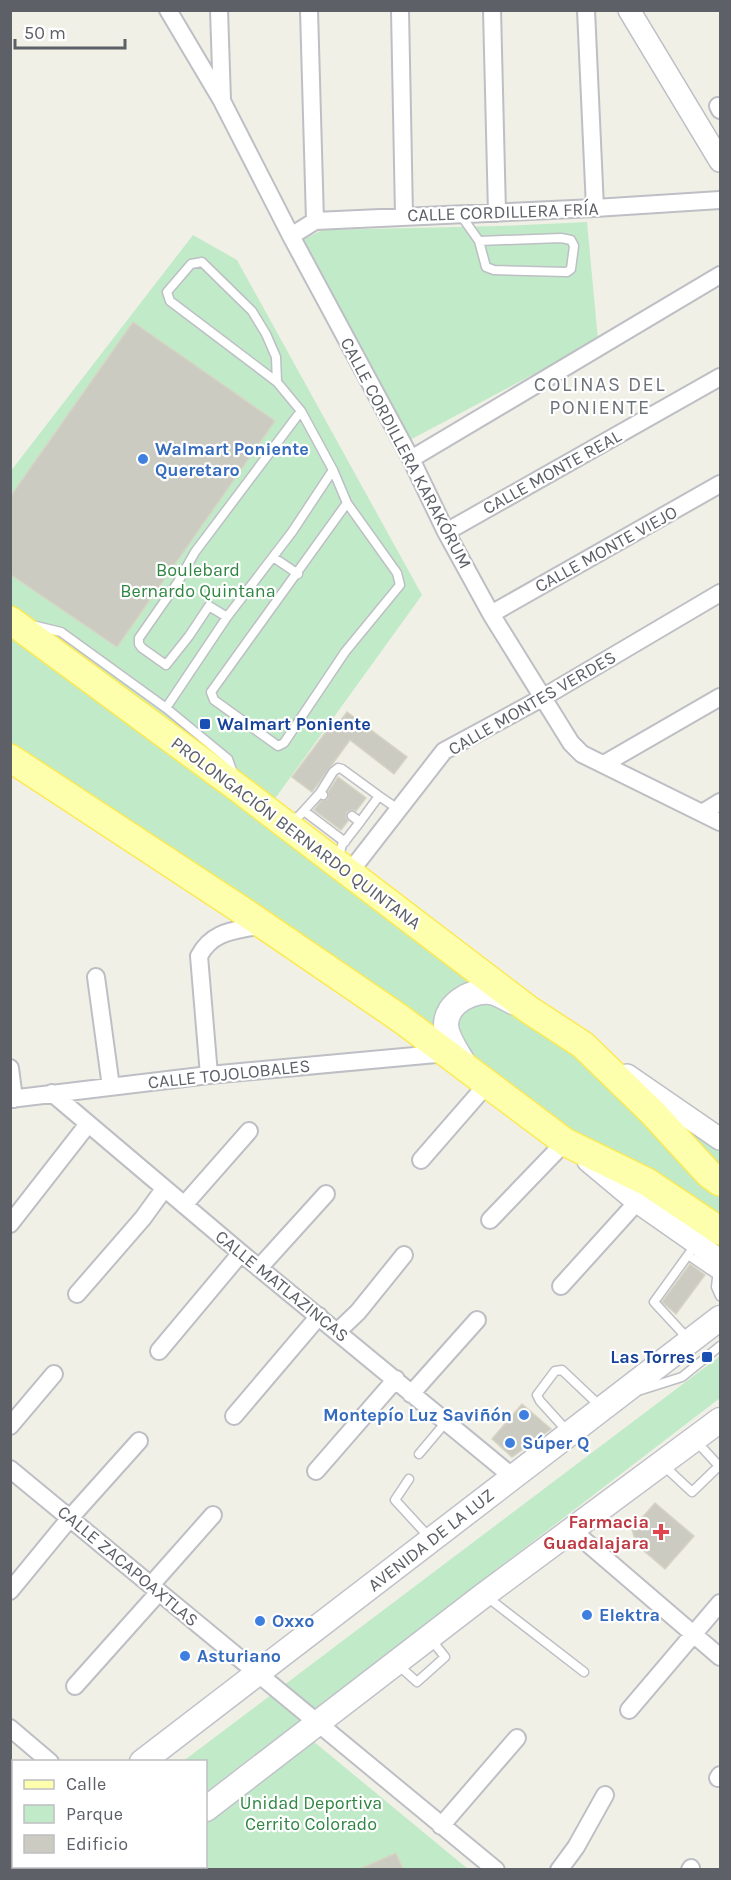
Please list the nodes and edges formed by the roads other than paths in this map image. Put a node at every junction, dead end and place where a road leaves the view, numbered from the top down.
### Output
1 (168, 10) edge
2 (219, 10) edge
3 (309, 10) edge
4 (400, 10) edge
5 (492, 10) edge
6 (586, 10) edge
7 (629, 10) edge
8 (222, 101) junction
9 (720, 161) edge
10 (720, 200) edge
11 (595, 208) junction
12 (497, 213) junction
13 (460, 214) junction
14 (404, 215) junction
15 (315, 220) junction
16 (291, 236) junction
17 (478, 241) junction
18 (720, 275) edge
19 (720, 377) edge
20 (277, 382) junction
21 (302, 411) junction
22 (411, 459) junction
23 (333, 470) junction
24 (720, 484) edge
25 (347, 503) junction
26 (446, 532) junction
27 (273, 557) junction
28 (298, 574) junction
29 (720, 593) edge
30 (491, 614) junction
31 (227, 617) junction
32 (11, 620) edge
33 (720, 697) edge
34 (542, 698) junction
35 (166, 708) junction
36 (10, 758) edge
37 (604, 764) junction
38 (238, 788) junction
39 (379, 796) junction
40 (720, 802) edge
41 (398, 809) junction
42 (702, 813) junction
43 (352, 816) dead end
44 (294, 817) junction
45 (360, 822) junction
46 (720, 822) edge
47 (344, 859) junction
48 (262, 925) junction
49 (96, 976) dead end
50 (528, 1009) junction
51 (583, 1045) junction
52 (456, 1059) junction
53 (10, 1068) edge
54 (209, 1075) junction
55 (488, 1083) junction
56 (111, 1087) junction
57 (52, 1093) junction
58 (12, 1099) edge
59 (88, 1124) junction
60 (249, 1131) dead end
61 (720, 1139) edge
62 (565, 1142) junction
63 (421, 1160) dead end
64 (720, 1182) edge
65 (164, 1188) junction
66 (326, 1194) dead end
67 (637, 1202) junction
68 (184, 1205) junction
69 (490, 1220) dead end
70 (10, 1224) edge
71 (720, 1231) edge
72 (692, 1249) junction
73 (241, 1254) junction
74 (404, 1255) dead end
75 (719, 1265) edge
76 (259, 1268) junction
77 (561, 1286) dead end
78 (77, 1294) dead end
79 (720, 1296) edge
80 (319, 1316) junction
81 (720, 1318) edge
82 (477, 1320) dead end
83 (337, 1332) junction
84 (690, 1341) junction
85 (720, 1346) edge
86 (159, 1351) dead end
87 (54, 1374) dead end
88 (396, 1379) junction
89 (411, 1394) junction
90 (609, 1404) junction
91 (234, 1416) dead end
92 (720, 1420) edge
93 (446, 1422) junction
94 (10, 1426) edge
95 (570, 1434) junction
96 (694, 1439) junction
97 (139, 1441) dead end
98 (419, 1454) dead end
99 (662, 1464) junction
100 (10, 1469) edge
101 (316, 1471) dead end
102 (513, 1477) junction
103 (409, 1479) dead end
104 (213, 1515) dead end
105 (70, 1518) junction
106 (572, 1530) junction
107 (431, 1540) junction
108 (155, 1588) junction
109 (10, 1591) edge
110 (484, 1595) junction
111 (720, 1603) edge
112 (693, 1636) junction
113 (720, 1657) edge
114 (584, 1672) dead end
115 (258, 1673) junction
116 (75, 1686) dead end
117 (629, 1710) dead end
118 (319, 1722) junction
119 (10, 1728) edge
120 (517, 1738) dead end
121 (49, 1760) edge
122 (143, 1760) edge
123 (605, 1795) dead end
124 (208, 1806) edge
125 (441, 1826) junction
126 (496, 1869) edge
127 (559, 1869) edge

1 - 8 street, CALLE CORDILLERA KARAKÓRUM
2 - 8 street
3 - 15 street
4 - 14 street
5 - 12 street
6 - 11 street
7 - 9 street
8 - 16 street, CALLE CORDILLERA KARAKÓRUM
10 - 11 street, CALLE CORDILLERA FRÍA
11 - 12 street, CALLE CORDILLERA FRÍA
12 - 13 street, CALLE CORDILLERA FRÍA
13 - 14 street, CALLE CORDILLERA FRÍA
13 - 17 lane
14 - 15 street, CALLE CORDILLERA FRÍA
15 - 16 street
16 - 22 street, CALLE CORDILLERA KARAKÓRUM
17 - 17 lane
18 - 22 street
19 - 26 street, CALLE MONTE REAL
20 - 20 lane
20 - 21 lane
21 - 23 lane
21 - 31 lane
22 - 26 street, CALLE CORDILLERA KARAKÓRUM
23 - 25 lane
23 - 27 lane
24 - 30 street, CALLE MONTE VIEJO
25 - 28 lane
25 - 28 lane
26 - 30 street, CALLE CORDILLERA KARAKÓRUM
27 - 28 lane
27 - 31 lane
29 - 34 street, CALLE MONTES VERDES
30 - 34 street, CALLE CORDILLERA KARAKÓRUM
31 - 35 lane
32 - 35 lane
32 - 38 main road, PROLONGACIÓN BERNARDO QUINTANA
33 - 37 street
34 - 37 street, CALLE CORDILLERA KARAKÓRUM
34 - 41 street, CALLE MONTES VERDES
35 - 38 lane
36 - 48 main road
37 - 42 street, CALLE CORDILLERA KARAKÓRUM
38 - 44 main road, PROLONGACIÓN BERNARDO QUINTANA
39 - 41 lane
39 - 44 lane
39 - 45 lane
40 - 42 street
41 - 47 street, CALLE MONTES VERDES
42 - 46 street, CALLE CORDILLERA KARAKÓRUM
43 - 45 lane
44 - 47 main road, PROLONGACIÓN BERNARDO QUINTANA
45 - 47 lane
47 - 50 main road, PROLONGACIÓN BERNARDO QUINTANA
48 - 52 main road
48 - 54 street
49 - 56 street
50 - 51 main road, PROLONGACIÓN BERNARDO QUINTANA
50 - 52 main road
51 - 61 street, PROLONGACIÓN BERNARDO QUINTANA
51 - 64 main road, PROLONGACIÓN BERNARDO QUINTANA
52 - 54 street, CALLE TOJOLOBALES
52 - 55 main road
53 - 58 street
54 - 56 street, CALLE TOJOLOBALES
55 - 62 main road
55 - 63 street
56 - 57 street, CALLE TOJOLOBALES
57 - 58 street, CALLE TOJOLOBALES
57 - 59 street, CALLE MATLAZINCAS
59 - 65 street, CALLE MATLAZINCAS
59 - 70 street
60 - 68 street
62 - 67 street
62 - 69 street
62 - 71 main road
65 - 68 street, CALLE MATLAZINCAS
65 - 78 street
66 - 76 street
67 - 72 street
67 - 77 street
68 - 73 street, CALLE MATLAZINCAS
72 - 75 street
72 - 84 lane
73 - 76 street, CALLE MATLAZINCAS
73 - 86 street
74 - 83 street
75 - 79 lane
76 - 80 street, CALLE MATLAZINCAS
80 - 83 street, CALLE MATLAZINCAS
80 - 91 street
81 - 84 main road, AVENIDA DE LA LUZ
82 - 89 street
83 - 88 street, CALLE MATLAZINCAS
84 - 90 main road, AVENIDA DE LA LUZ
85 - 90 lane
87 - 94 street
88 - 89 street, CALLE MATLAZINCAS
88 - 101 street
89 - 93 street, CALLE MATLAZINCAS
90 - 95 main road, AVENIDA DE LA LUZ
90 - 95 lane
92 - 96 main road
93 - 98 lane
93 - 102 street, CALLE MATLAZINCAS
95 - 102 main road, AVENIDA DE LA LUZ
96 - 99 main road
96 - 99 lane
97 - 105 street
99 - 106 main road
100 - 105 street, CALLE ZACAPOAXTLAS
102 - 107 main road, AVENIDA DE LA LUZ
103 - 107 lane
104 - 108 street
105 - 108 street, CALLE ZACAPOAXTLAS
105 - 109 street
106 - 110 main road
106 - 112 street
107 - 115 main road, AVENIDA DE LA LUZ
108 - 115 street, CALLE ZACAPOAXTLAS
108 - 116 street
110 - 114 lane
110 - 118 main road
111 - 112 street
112 - 113 street
112 - 117 street
115 - 118 street, CALLE ZACAPOAXTLAS
115 - 122 main road, AVENIDA DE LA LUZ
118 - 124 main road
118 - 125 street, CALLE ZACAPOAXTLAS
119 - 121 street
120 - 125 street
123 - 127 street
125 - 126 street, CALLE ZACAPOAXTLAS

